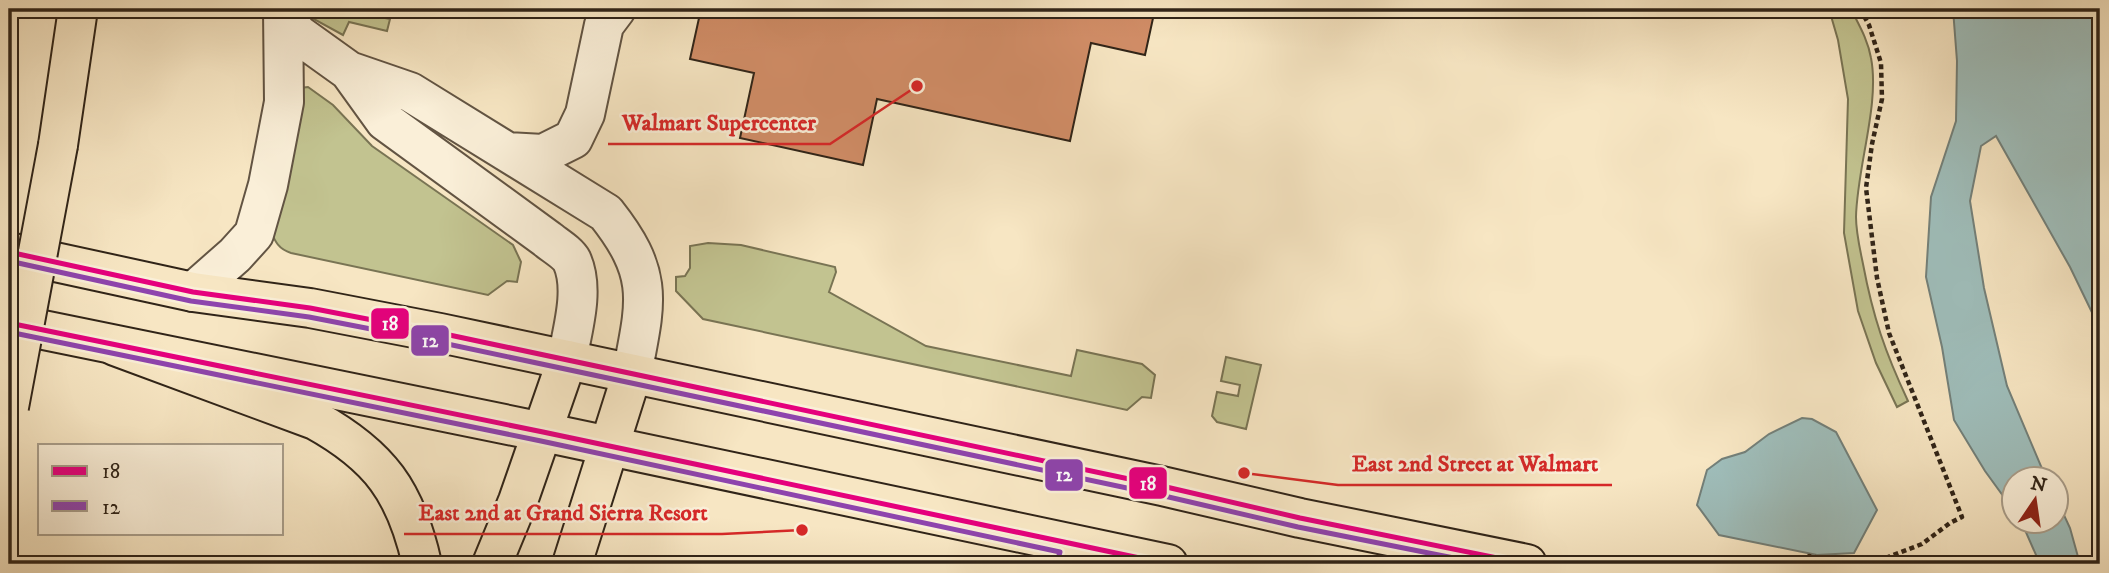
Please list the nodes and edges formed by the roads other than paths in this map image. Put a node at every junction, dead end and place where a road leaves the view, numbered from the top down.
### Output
1 (78, 9) edge
2 (283, 10) edge
3 (610, 17) edge
4 (349, 71) junction
5 (507, 152) junction
6 (9, 252) edge
7 (193, 292) junction
8 (9, 323) edge
9 (115, 346) junction
10 (566, 360) junction
11 (632, 374) junction
12 (9, 407) edge
13 (543, 432) junction
14 (609, 447) junction
15 (1068, 555) edge
16 (422, 564) edge
17 (492, 564) edge
18 (572, 564) edge
19 (1168, 564) edge
20 (1527, 564) edge

1 - 12 main road, bridge
2 - 4 lane
2 - 7 lane
3 - 5 lane
4 - 5 lane
4 - 10 lane
5 - 11 lane
6 - 7 main road
7 - 10 main road
8 - 9 main road
9 - 13 main road
9 - 16 main road
10 - 11 main road
10 - 13 main road
11 - 14 main road
11 - 20 main road
13 - 14 main road
13 - 17 main road
14 - 15 main road
14 - 18 main road
15 - 19 main road

